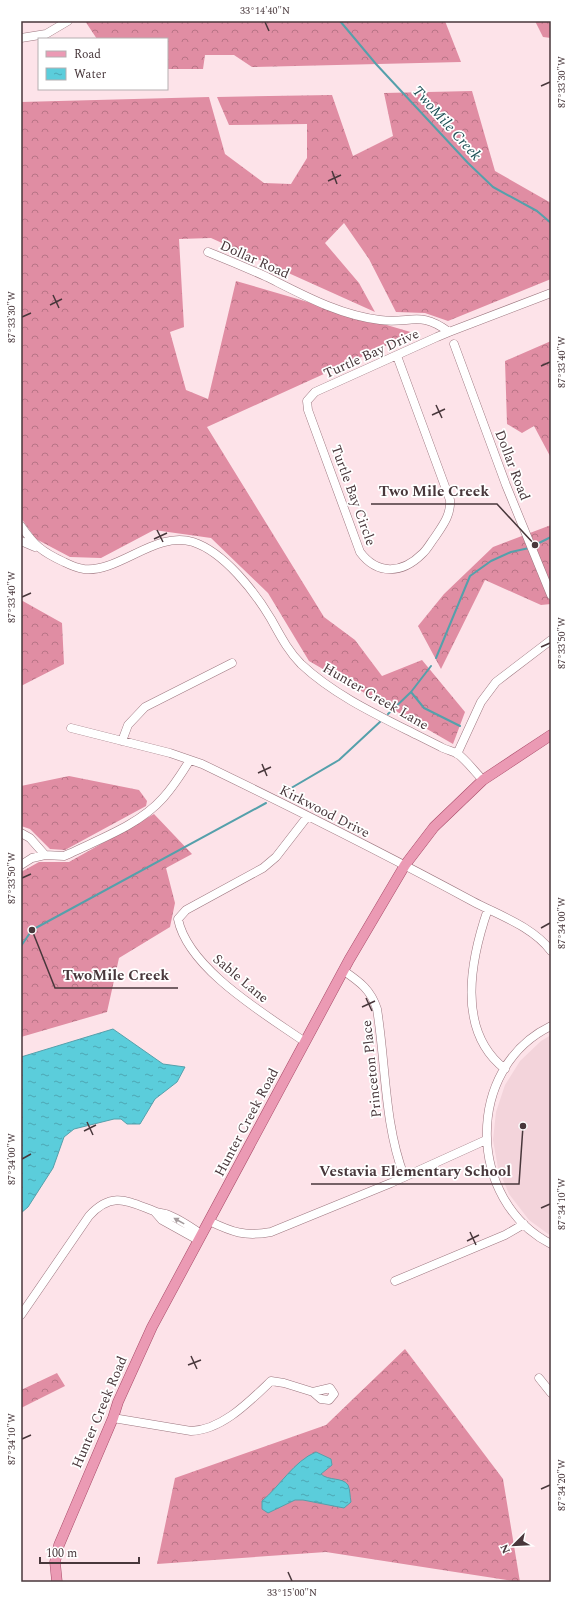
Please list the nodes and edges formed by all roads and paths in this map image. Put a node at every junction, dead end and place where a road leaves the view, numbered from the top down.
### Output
1 (68, 21) edge
2 (21, 38) edge
3 (208, 252) dead end
4 (551, 293) edge
5 (449, 332) junction
6 (454, 344) dead end
7 (397, 356) junction
8 (306, 401) joint
9 (21, 526) edge
10 (21, 541) edge
11 (40, 549) junction
12 (551, 595) edge
13 (551, 640) edge
14 (232, 663) dead end
15 (71, 728) dead end
16 (551, 735) edge
17 (122, 741) junction
18 (457, 754) junction
19 (190, 760) junction
20 (483, 780) junction
21 (307, 817) junction
22 (21, 833) edge
23 (45, 855) junction
24 (21, 865) edge
25 (405, 865) junction
26 (488, 909) junction
27 (551, 951) edge
28 (344, 971) junction
29 (551, 1026) edge
30 (305, 1042) junction
31 (505, 1069) junction
32 (486, 1140) junction
33 (404, 1176) junction
34 (209, 1221) junction
35 (524, 1224) junction
36 (199, 1237) junction
37 (551, 1244) edge
38 (395, 1281) dead end
39 (21, 1315) edge
40 (539, 1378) dead end
41 (313, 1392) dead end
42 (551, 1393) edge
43 (113, 1418) junction
44 (57, 1582) edge

1 - 2 street
3 - 5 street, Dollar Road
4 - 5 street, Turtle Bay Drive
5 - 7 street, Turtle Bay Drive
6 - 12 street, Dollar Road
7 - 8 street, Turtle Bay Drive
7 - 8 street, Turtle Bay Circle
9 - 11 street, Hunter Creek Lane
10 - 11 street, Hunter Creek Lane
11 - 18 street, Hunter Creek Lane
13 - 18 street
14 - 17 street
15 - 17 street, Kirkwood Drive
16 - 20 main road, Hunter Creek Road
17 - 19 street, Kirkwood Drive
18 - 20 street
19 - 21 street, Kirkwood Drive
19 - 23 street
20 - 25 main road, Hunter Creek Road
21 - 25 street, Kirkwood Drive
21 - 30 street, Sable Lane
22 - 23 street
23 - 24 street
25 - 26 street, Kirkwood Drive
25 - 28 main road, Hunter Creek Road
26 - 27 street, Kirkwood Drive
26 - 31 street
28 - 30 main road, Hunter Creek Road
28 - 33 street, Princeton Place
29 - 31 street
30 - 34 main road, Hunter Creek Road
31 - 32 street
32 - 33 street
32 - 35 street
33 - 34 street
34 - 36 main road, Hunter Creek Road
35 - 37 street
35 - 38 street
36 - 39 street
36 - 43 main road, Hunter Creek Road
40 - 42 street
41 - 43 street
43 - 44 main road, Hunter Creek Road

